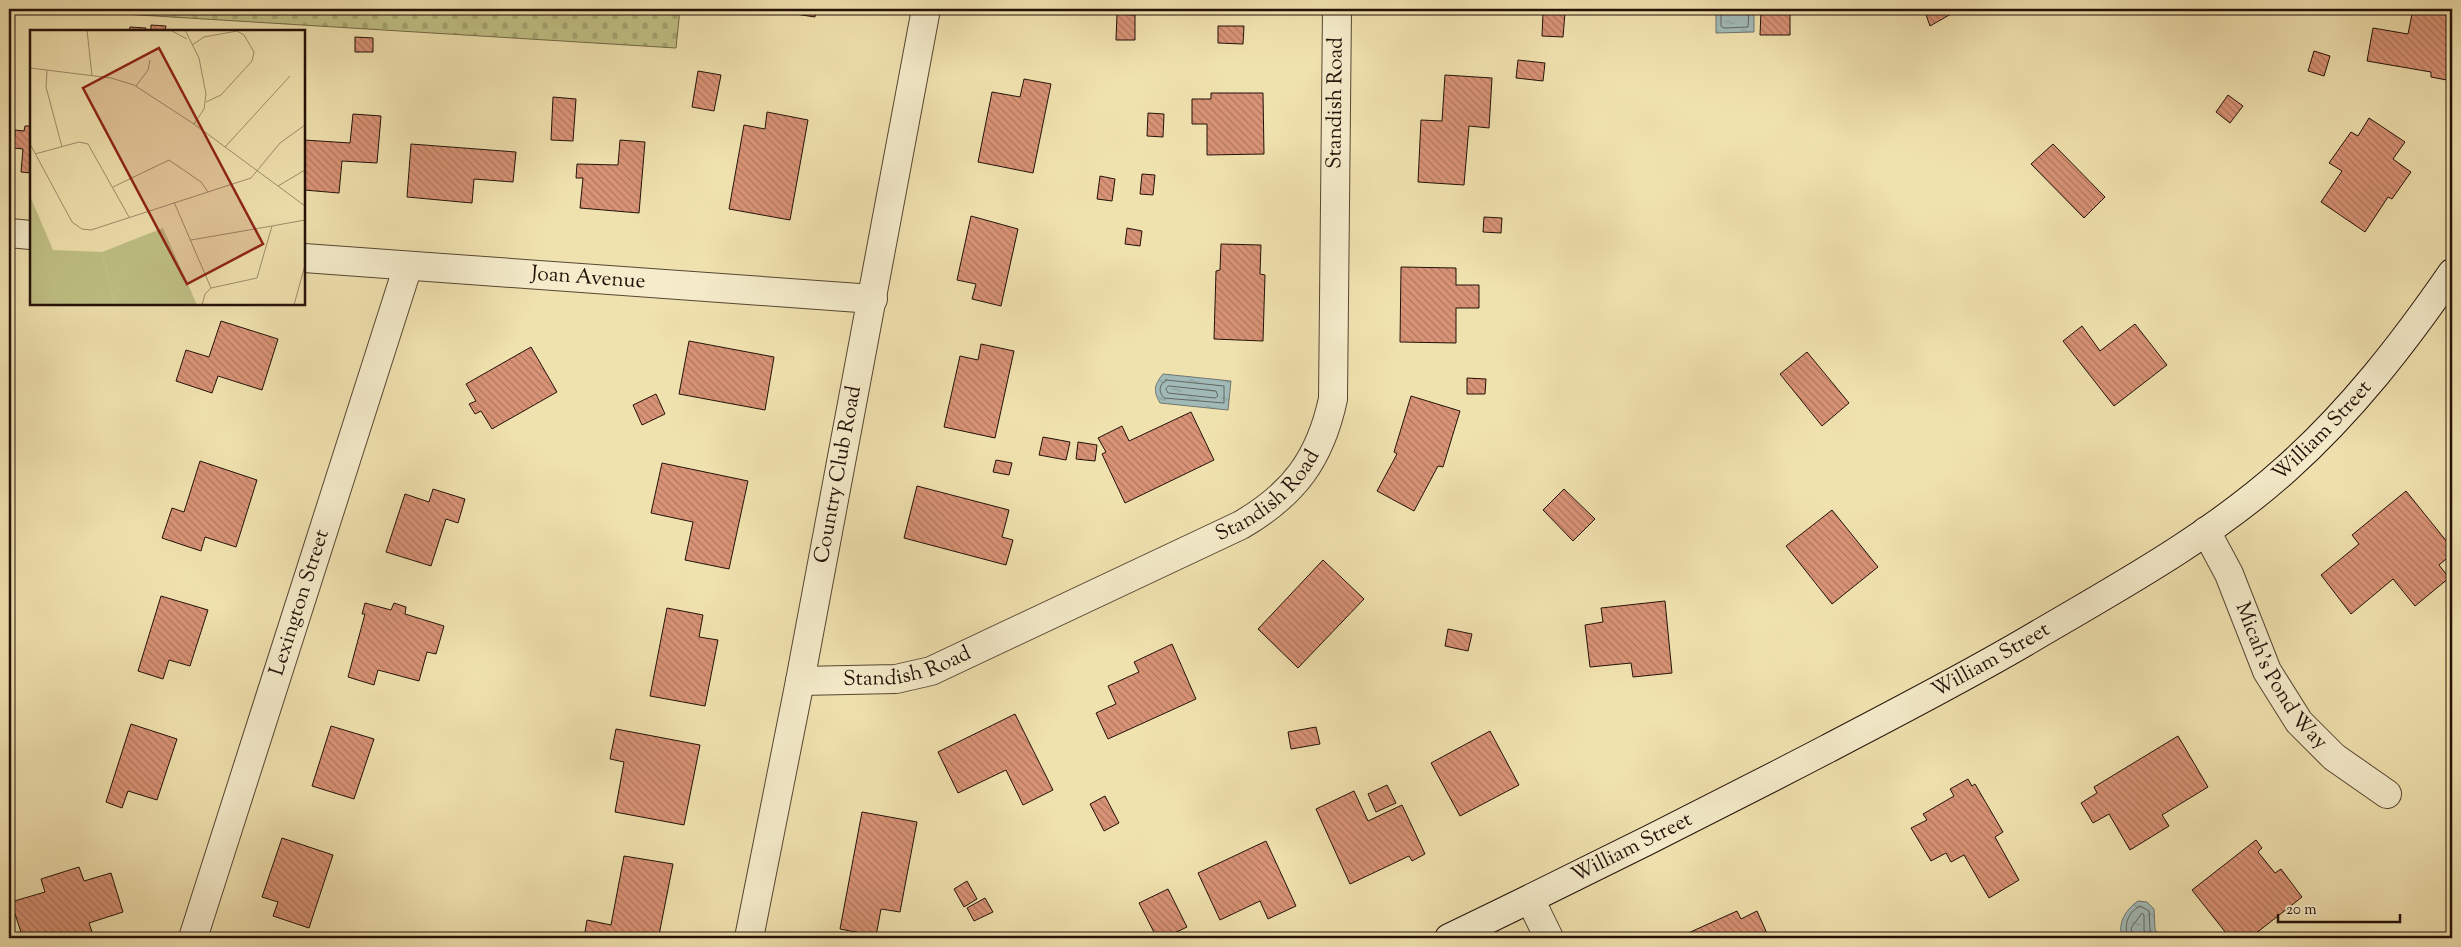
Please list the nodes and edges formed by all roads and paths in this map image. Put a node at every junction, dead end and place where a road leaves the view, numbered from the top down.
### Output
1 (926, 9) edge
2 (1336, 9) edge
3 (9, 233) edge
4 (30, 235) edge
5 (305, 258) edge
6 (408, 266) junction
7 (2452, 273) edge
8 (873, 299) junction
9 (2206, 531) junction
10 (800, 681) junction
11 (2387, 794) dead end
12 (1530, 899) junction
13 (192, 938) edge
14 (749, 938) edge
15 (1449, 938) edge
16 (1549, 938) edge

1 - 8 street, Country Club Road
2 - 10 street, Standish Road
3 - 4 street
5 - 6 street, Joan Avenue
6 - 8 street, Joan Avenue
6 - 13 street, Lexington Street
7 - 9 street, William Street
8 - 10 street, Country Club Road
9 - 11 street, Micah's Pond Way
9 - 12 street, William Street
10 - 14 street, Country Club Road
12 - 15 street, William Street
12 - 16 street

